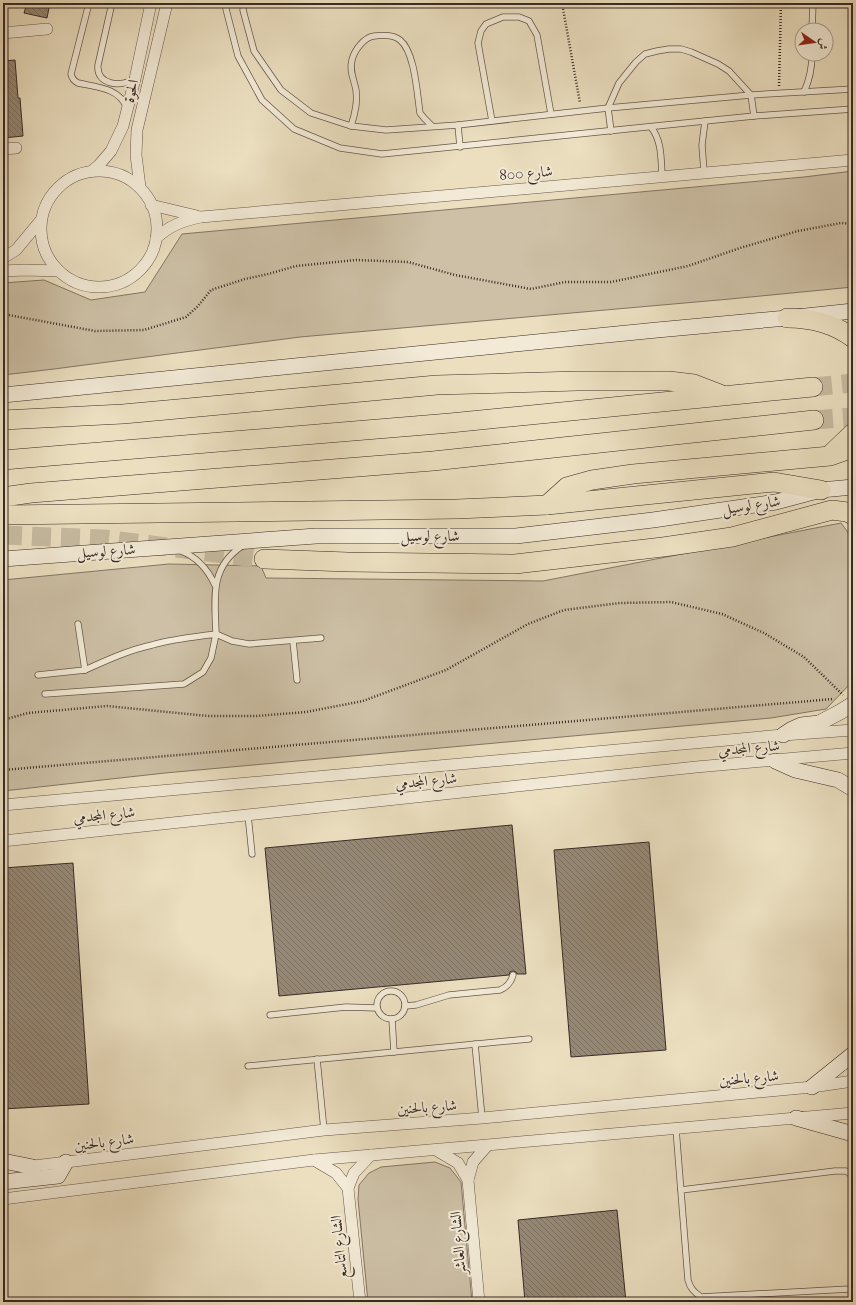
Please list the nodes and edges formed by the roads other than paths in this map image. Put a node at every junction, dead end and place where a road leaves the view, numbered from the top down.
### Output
1 (88, 3) edge
2 (112, 3) edge
3 (151, 3) edge
4 (167, 3) edge
5 (227, 3) edge
6 (244, 3) edge
7 (813, 3) edge
8 (812, 22) edge
9 (47, 30) dead end
10 (3, 33) edge
11 (812, 62) edge
12 (135, 79) junction
13 (853, 89) edge
14 (804, 92) junction
15 (751, 95) junction
16 (608, 108) junction
17 (853, 109) edge
18 (127, 111) junction
19 (551, 114) junction
20 (754, 116) junction
21 (492, 121) junction
22 (705, 121) junction
23 (458, 125) junction
24 (351, 126) junction
25 (432, 126) junction
26 (651, 127) junction
27 (611, 131) junction
28 (460, 147) junction
29 (16, 148) dead end
30 (3, 149) edge
31 (853, 160) edge
32 (92, 171) junction
33 (704, 172) junction
34 (662, 176) junction
35 (140, 188) junction
36 (151, 204) junction
37 (201, 217) junction
38 (41, 220) junction
39 (156, 238) junction
40 (3, 258) edge
41 (3, 271) edge
42 (59, 272) junction
43 (853, 311) edge
44 (787, 318) junction
45 (853, 338) edge
46 (813, 387) tunnel mouth
47 (3, 395) edge
48 (723, 395) junction
49 (3, 420) edge
50 (814, 420) tunnel mouth
51 (853, 433) edge
52 (853, 448) edge
53 (830, 456) junction
54 (3, 460) edge
55 (853, 487) edge
56 (821, 490) junction
57 (3, 497) edge
58 (547, 505) junction
59 (3, 515) edge
60 (853, 515) edge
61 (249, 542) junction
62 (167, 547) junction
63 (3, 559) edge
64 (264, 559) tunnel mouth
65 (215, 585) junction
66 (78, 624) dead end
67 (216, 634) junction
68 (321, 638) dead end
69 (293, 640) junction
70 (85, 670) junction
71 (38, 675) dead end
72 (298, 680) dead end
73 (45, 694) dead end
74 (853, 704) edge
75 (853, 730) edge
76 (783, 734) junction
77 (853, 753) edge
78 (775, 761) junction
79 (853, 789) edge
80 (3, 805) edge
81 (248, 815) junction
82 (3, 841) edge
83 (252, 854) dead end
84 (512, 975) dead end
85 (405, 1006) junction
86 (377, 1008) junction
87 (270, 1015) dead end
88 (392, 1019) junction
89 (529, 1039) dead end
90 (475, 1044) junction
91 (394, 1052) junction
92 (853, 1054) edge
93 (317, 1059) junction
94 (248, 1066) dead end
95 (853, 1081) edge
96 (812, 1087) junction
97 (853, 1113) edge
98 (482, 1118) junction
99 (796, 1118) junction
100 (676, 1129) junction
101 (324, 1130) junction
102 (853, 1134) edge
103 (488, 1146) junction
104 (436, 1150) junction
105 (371, 1155) junction
106 (314, 1160) junction
107 (3, 1161) edge
108 (66, 1162) junction
109 (32, 1167) junction
110 (3, 1168) edge
111 (853, 1176) edge
112 (468, 1180) junction
113 (3, 1182) edge
114 (348, 1188) junction
115 (681, 1190) junction
116 (3, 1199) edge
117 (853, 1288) edge
118 (360, 1302) edge
119 (479, 1302) edge

1 - 18 lane
2 - 12 lane
3 - 12 street, الحوة
4 - 35 street, الحوة
5 - 28 lane
6 - 24 lane
7 - 8 lane
9 - 10 street
11 - 14 lane
12 - 18 street, الحوة
13 - 14 lane
14 - 15 lane
15 - 16 lane
15 - 16 lane
15 - 20 lane
16 - 19 lane
16 - 27 lane
17 - 20 lane
18 - 32 street, الحوة
19 - 21 lane
19 - 21 lane
20 - 22 lane
21 - 23 lane
22 - 26 lane
22 - 33 lane
23 - 25 lane
23 - 28 lane
24 - 25 lane
24 - 25 lane
26 - 27 lane
26 - 34 lane
27 - 28 lane
29 - 30 street
31 - 33 street, شارع 800
32 - 35 street
32 - 38 street
33 - 34 street, شارع 800
34 - 37 street, شارع 800
35 - 36 street
36 - 37 street, شارع 800
36 - 39 street
37 - 39 street, شارع 800
38 - 40 street
38 - 42 street
39 - 42 street
41 - 42 street
43 - 44 street
44 - 45 highway
44 - 47 street
46 - 48 highway
48 - 49 highway
48 - 54 highway
50 - 57 highway
51 - 53 highway
52 - 53 highway
53 - 58 highway
55 - 56 street, شارع لوسيل
56 - 58 highway
56 - 61 street, شارع لوسيل
58 - 59 highway
60 - 64 highway
61 - 62 street, شارع لوسيل
61 - 65 lane
62 - 63 street, شارع لوسيل
62 - 65 lane
65 - 67 lane
66 - 70 lane
67 - 69 lane
67 - 70 lane
67 - 73 lane
68 - 69 lane
69 - 72 lane
70 - 71 lane
74 - 76 street
75 - 76 street, شارع المجدمي
76 - 80 street, شارع المجدمي
77 - 78 street, شارع المجدمي
78 - 79 street
78 - 81 street, شارع المجدمي
81 - 82 street, شارع المجدمي
81 - 83 lane
84 - 85 lane
85 - 86 lane
85 - 88 lane
86 - 87 lane
86 - 88 lane
88 - 91 lane
89 - 90 lane
90 - 91 lane
90 - 98 lane
91 - 93 lane
92 - 96 street
93 - 94 lane
93 - 101 lane
95 - 96 street, شارع بالحنين
96 - 98 street, شارع بالحنين
97 - 99 street
98 - 101 street, شارع بالحنين
99 - 100 street
99 - 102 street
100 - 103 street
100 - 115 lane
101 - 108 street, شارع بالحنين
103 - 104 street
103 - 112 street, الشارع العاشر
104 - 105 street
104 - 112 street, الشارع العاشر
105 - 106 street
105 - 114 street
106 - 114 street
106 - 116 street
107 - 109 street
108 - 109 street, شارع بالحنين
108 - 113 street
109 - 110 street, شارع بالحنين
111 - 115 lane
112 - 119 street, الشارع العاشر
114 - 118 street, الشارع التاسع
115 - 117 lane

